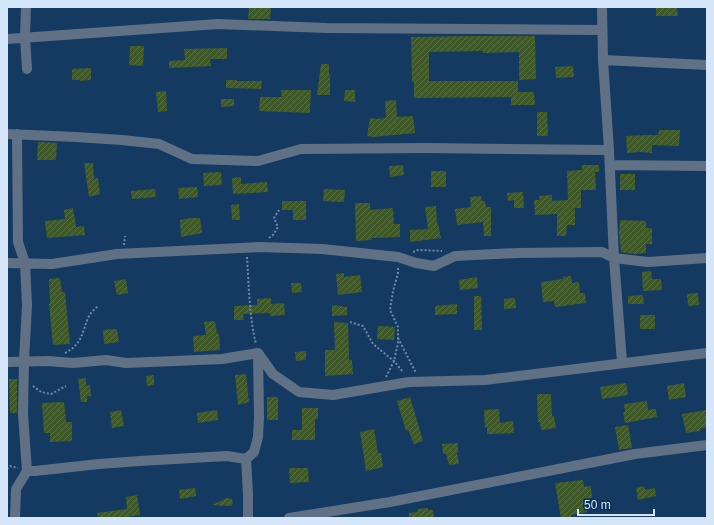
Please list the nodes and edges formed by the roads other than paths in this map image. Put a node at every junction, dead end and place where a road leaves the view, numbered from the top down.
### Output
1 (26, 7) edge
2 (602, 7) edge
3 (601, 30) junction
4 (25, 37) junction
5 (7, 39) edge
6 (603, 60) junction
7 (707, 65) edge
8 (27, 69) dead end
9 (12, 134) edge
10 (609, 150) junction
11 (610, 165) junction
12 (707, 166) edge
13 (614, 258) junction
14 (707, 258) edge
15 (7, 263) edge
16 (24, 263) junction
17 (258, 353) junction
18 (707, 353) edge
19 (24, 361) junction
20 (7, 362) edge
21 (622, 362) junction
22 (707, 445) edge
23 (246, 458) junction
24 (27, 471) junction
25 (15, 518) edge
26 (248, 518) edge
27 (289, 518) edge

1 - 4 street
2 - 3 street
3 - 4 street
3 - 6 street
4 - 5 street
4 - 8 street
6 - 7 street
6 - 10 street
9 - 10 street
9 - 16 street
10 - 11 street
11 - 12 street
11 - 13 street
13 - 14 street
13 - 16 street
13 - 21 street
15 - 16 street
16 - 19 street
17 - 19 street
17 - 21 street
17 - 23 street
18 - 21 street
19 - 20 street
19 - 24 street
22 - 27 street
23 - 24 street
23 - 26 street
24 - 25 street

